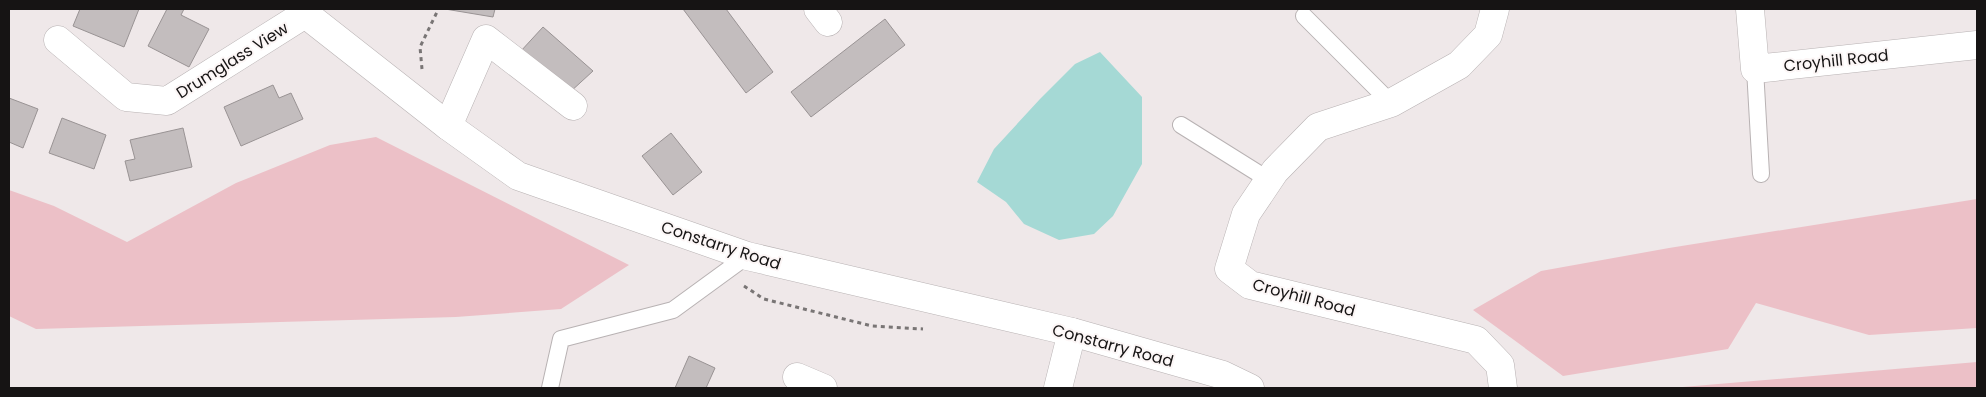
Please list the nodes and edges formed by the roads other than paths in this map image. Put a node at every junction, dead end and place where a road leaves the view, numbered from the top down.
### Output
1 (1495, 9) edge
2 (1750, 9) edge
3 (302, 11) edge
4 (1304, 16) dead end
5 (58, 40) dead end
6 (1977, 45) edge
7 (1755, 69) junction
8 (1391, 103) junction
9 (574, 106) dead end
10 (1181, 125) dead end
11 (448, 126) junction
12 (1761, 174) dead end
13 (1269, 180) junction
14 (747, 256) junction
15 (1072, 332) junction
16 (797, 377) dead end
17 (550, 388) edge
18 (823, 388) edge
19 (1058, 388) edge
20 (1250, 388) edge
21 (1504, 388) edge

1 - 8 street, Croyhill Road
2 - 7 street
3 - 5 street, Drumglass View
3 - 11 street, Constarry Road
4 - 8 lane
6 - 7 street, Croyhill Road
7 - 12 lane
8 - 13 street, Croyhill Road
9 - 11 street
10 - 13 lane
11 - 14 street, Constarry Road
13 - 21 street, Croyhill Road
14 - 15 street, Constarry Road
14 - 17 lane
15 - 19 street
15 - 20 street, Constarry Road
16 - 18 street

